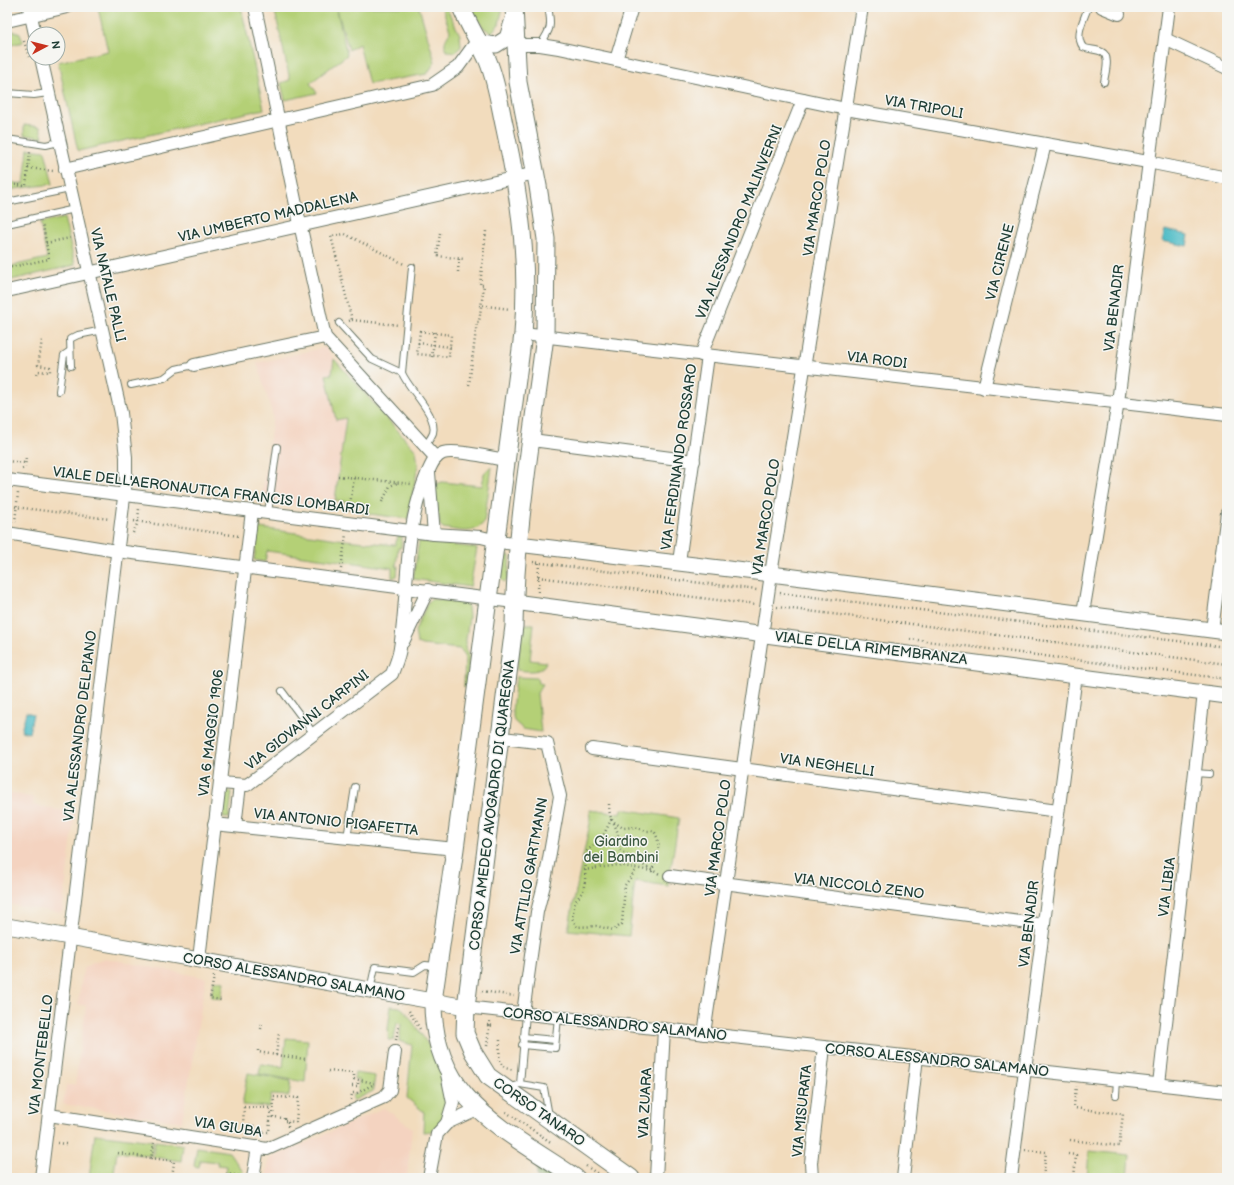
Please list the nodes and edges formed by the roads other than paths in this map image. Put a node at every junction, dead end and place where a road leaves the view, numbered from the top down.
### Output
1 (67, 7) edge
2 (254, 7) edge
3 (461, 7) edge
4 (548, 7) edge
5 (632, 7) edge
6 (862, 7) edge
7 (1088, 7) edge
8 (1102, 7) edge
9 (1169, 7) edge
10 (30, 11) edge
11 (514, 11) edge
12 (1119, 14) dead end
13 (7, 21) edge
14 (33, 26) edge
15 (469, 26) junction
16 (1165, 38) junction
17 (477, 42) junction
18 (516, 45) junction
19 (540, 45) junction
20 (616, 60) junction
21 (38, 66) edge
22 (1227, 68) edge
23 (1104, 82) dead end
24 (48, 92) junction
25 (7, 94) edge
26 (804, 100) junction
27 (846, 109) junction
28 (279, 120) junction
29 (7, 139) edge
30 (55, 143) junction
31 (1045, 144) junction
32 (1148, 162) junction
33 (65, 168) junction
34 (536, 172) junction
35 (516, 177) junction
36 (1227, 178) edge
37 (70, 189) junction
38 (7, 202) edge
39 (70, 210) junction
40 (7, 224) edge
41 (300, 224) junction
42 (412, 267) road end
43 (90, 273) junction
44 (7, 291) edge
45 (339, 323) road end
46 (103, 330) junction
47 (523, 334) junction
48 (325, 336) junction
49 (545, 336) junction
50 (70, 351) junction
51 (705, 355) junction
52 (194, 365) joint
53 (71, 366) dead end
54 (805, 367) junction
55 (402, 373) junction
56 (131, 385) dead end
57 (984, 388) junction
58 (59, 391) dead end
59 (1118, 402) junction
60 (1227, 415) edge
61 (532, 440) junction
62 (277, 447) dead end
63 (424, 447) junction
64 (436, 458) junction
65 (506, 460) junction
66 (694, 461) junction
67 (428, 472) junction
68 (7, 480) edge
69 (125, 495) junction
70 (252, 511) junction
71 (268, 513) junction
72 (1227, 513) edge
73 (118, 520) joint
74 (411, 531) junction
75 (10, 534) edge
76 (434, 534) junction
77 (495, 540) junction
78 (518, 544) junction
79 (117, 551) junction
80 (679, 562) junction
81 (247, 567) junction
82 (771, 574) junction
83 (405, 587) junction
84 (428, 590) junction
85 (488, 598) junction
86 (514, 602) junction
87 (1083, 613) junction
88 (1212, 630) junction
89 (1227, 632) edge
90 (763, 634) junction
91 (400, 648) junction
92 (1076, 675) junction
93 (282, 691) dead end
94 (1204, 693) junction
95 (1227, 696) edge
96 (314, 734) junction
97 (502, 738) junction
98 (592, 749) dead end
99 (743, 769) junction
100 (1195, 773) junction
101 (1210, 774) dead end
102 (220, 783) junction
103 (240, 785) junction
104 (355, 787) dead end
105 (1058, 811) junction
106 (214, 824) junction
107 (235, 826) junction
108 (347, 838) junction
109 (456, 850) junction
110 (670, 876) road end
111 (726, 885) junction
112 (1044, 924) junction
113 (7, 926) edge
114 (71, 936) junction
115 (199, 959) junction
116 (439, 966) junction
117 (370, 990) junction
118 (433, 1001) junction
119 (466, 1007) junction
120 (524, 1014) junction
121 (558, 1017) junction
122 (664, 1029) junction
123 (704, 1034) junction
124 (523, 1037) junction
125 (556, 1040) junction
126 (522, 1045) junction
127 (396, 1046) road end
128 (824, 1047) junction
129 (917, 1057) junction
130 (445, 1062) junction
131 (1025, 1069) junction
132 (1118, 1080) junction
133 (1159, 1084) junction
134 (515, 1089) junction
135 (1227, 1092) edge
136 (1116, 1095) dead end
137 (477, 1110) junction
138 (48, 1116) junction
139 (549, 1120) junction
140 (447, 1123) junction
141 (258, 1147) junction
142 (250, 1177) edge
143 (41, 1178) edge
144 (430, 1178) edge
145 (576, 1178) edge
146 (631, 1178) edge
147 (656, 1178) edge
148 (812, 1178) edge
149 (902, 1178) edge
150 (1011, 1178) edge

1 - 10 street
2 - 28 street
3 - 15 main road
4 - 19 lane
5 - 20 street
6 - 27 street, VIA MARCO POLO
7 - 23 lane
8 - 12 street
9 - 16 street, VIA BENADIR
10 - 13 street
10 - 14 street
11 - 15 street
11 - 18 main road
15 - 17 main road
16 - 22 street
16 - 32 street, VIA BENADIR
17 - 28 street
17 - 35 main road
18 - 19 street, VIA TRIPOLI
18 - 34 main road
19 - 20 street, VIA TRIPOLI
20 - 26 street, VIA TRIPOLI
21 - 24 street, VIA NATALE PALLI
24 - 25 lane
24 - 30 street, VIA NATALE PALLI
26 - 27 street, VIA TRIPOLI
26 - 51 street, VIA ALESSANDRO MALINVERNI
27 - 31 street, VIA TRIPOLI
27 - 54 street, VIA MARCO POLO
28 - 33 street
28 - 41 street
29 - 30 lane
30 - 33 street, VIA NATALE PALLI
31 - 32 street, VIA TRIPOLI
31 - 57 street, VIA CIRENE
32 - 36 street, VIA TRIPOLI
32 - 59 street, VIA BENADIR
33 - 37 street, VIA NATALE PALLI
34 - 35 street, VIA UMBERTO MADDALENA
34 - 49 main road
35 - 41 street, VIA UMBERTO MADDALENA
35 - 47 main road
37 - 38 lane
37 - 39 street, VIA NATALE PALLI
39 - 40 lane
39 - 43 street, VIA NATALE PALLI
41 - 43 street, VIA UMBERTO MADDALENA
41 - 48 street
42 - 55 lane
43 - 44 street, VIA UMBERTO MADDALENA
43 - 46 street, VIA NATALE PALLI
45 - 55 lane
46 - 50 lane
46 - 69 street, VIA NATALE PALLI
47 - 49 street, VIA RODI
47 - 65 main road
48 - 52 street
48 - 63 street
49 - 51 street, VIA RODI
49 - 61 main road
50 - 53 lane
50 - 58 lane
51 - 54 street, VIA RODI
51 - 66 street, VIA FERDINANDO ROSSARO
52 - 56 lane
54 - 57 street, VIA RODI
54 - 82 street, VIA MARCO POLO
55 - 63 lane
57 - 59 street, VIA RODI
59 - 60 street, VIA RODI
59 - 87 street, VIA BENADIR
61 - 66 street
61 - 78 main road, CORSO AMEDEO AVOGADRO DI QUAREGNA
62 - 71 lane
63 - 64 street
64 - 65 street
64 - 67 street
65 - 77 main road
66 - 80 street, VIA FERDINANDO ROSSARO
67 - 74 street
67 - 76 street
68 - 69 street, VIALE DELL'AERONAUTICA FRANCIS LOMBARDI
69 - 70 street, VIALE DELL'AERONAUTICA FRANCIS LOMBARDI
69 - 73 street, VIA NATALE PALLI
70 - 71 street, VIALE DELL'AERONAUTICA FRANCIS LOMBARDI
70 - 81 street, VIA 6 MAGGIO 1906
71 - 74 street, VIALE DELL'AERONAUTICA FRANCIS LOMBARDI
72 - 88 street
73 - 79 street, VIA ALESSANDRO DELPIANO
74 - 76 street, VIALE DELL'AERONAUTICA FRANCIS LOMBARDI
74 - 83 street
75 - 79 street
76 - 77 street, VIALE DELL'AERONAUTICA FRANCIS LOMBARDI
77 - 78 street, VIALE DELL'AERONAUTICA FRANCIS LOMBARDI
77 - 85 main road
78 - 80 street
78 - 86 main road, CORSO AMEDEO AVOGADRO DI QUAREGNA
79 - 81 street
79 - 114 street, VIA ALESSANDRO DELPIANO
80 - 82 street
81 - 83 street
81 - 102 street, VIA 6 MAGGIO 1906
82 - 87 street
82 - 90 street, VIA MARCO POLO
83 - 84 street
83 - 91 street
84 - 85 street
84 - 91 street
85 - 86 street
85 - 109 main road
86 - 90 street, VIALE DELLA RIMEMBRANZA
86 - 97 main road, CORSO AMEDEO AVOGADRO DI QUAREGNA
87 - 88 street
88 - 89 street
90 - 92 street, VIALE DELLA RIMEMBRANZA
90 - 99 street, VIA MARCO POLO
91 - 96 street, VIA GIOVANNI CARPINI
92 - 94 street, VIALE DELLA RIMEMBRANZA
92 - 105 street, VIA BENADIR
93 - 96 lane
94 - 95 street, VIALE DELLA RIMEMBRANZA
94 - 100 street, VIA LIBIA
96 - 103 street, VIA GIOVANNI CARPINI
97 - 119 main road, CORSO AMEDEO AVOGADRO DI QUAREGNA
97 - 120 street, VIA ATTILIO GARTMANN
98 - 99 street, VIA NEGHELLI
99 - 105 street, VIA NEGHELLI
99 - 111 street, VIA MARCO POLO
100 - 101 lane
100 - 133 street, VIA LIBIA
102 - 103 street, VIA GIOVANNI CARPINI
102 - 106 street, VIA 6 MAGGIO 1906
103 - 107 street, VIA GIOVANNI CARPINI
104 - 108 lane
105 - 112 street, VIA BENADIR
106 - 107 street, VIA ANTONIO PIGAFETTA
106 - 115 street, VIA 6 MAGGIO 1906
107 - 108 street, VIA ANTONIO PIGAFETTA
108 - 109 street, VIA ANTONIO PIGAFETTA
109 - 116 main road
110 - 111 street, VIA NICCOLÒ ZENO
111 - 112 street, VIA NICCOLÒ ZENO
111 - 123 street, VIA MARCO POLO
112 - 131 street, VIA BENADIR
113 - 114 street, CORSO ALESSANDRO SALAMANO
114 - 115 street, CORSO ALESSANDRO SALAMANO
114 - 138 street, VIA MONTEBELLO
115 - 117 street, CORSO ALESSANDRO SALAMANO
116 - 117 lane
116 - 118 main road
117 - 118 street, CORSO ALESSANDRO SALAMANO
118 - 119 street, CORSO ALESSANDRO SALAMANO
118 - 130 main road
119 - 120 street, CORSO ALESSANDRO SALAMANO
119 - 134 main road, CORSO TANARO
120 - 121 street, CORSO ALESSANDRO SALAMANO
120 - 124 lane
121 - 122 street, CORSO ALESSANDRO SALAMANO
121 - 125 lane
122 - 123 street, CORSO ALESSANDRO SALAMANO
122 - 147 street, VIA ZUARA
123 - 128 street, CORSO ALESSANDRO SALAMANO
124 - 125 lane
124 - 126 lane
125 - 126 lane
126 - 134 lane
127 - 141 street, VIA GIUBA
128 - 129 street, CORSO ALESSANDRO SALAMANO
128 - 148 street, VIA MISURATA
129 - 131 street, CORSO ALESSANDRO SALAMANO
129 - 149 street
130 - 137 main road
130 - 140 street
131 - 132 street, CORSO ALESSANDRO SALAMANO
131 - 150 street, VIA BENADIR
132 - 133 street, CORSO ALESSANDRO SALAMANO
132 - 136 lane
133 - 135 street, CORSO ALESSANDRO SALAMANO
134 - 139 main road, CORSO TANARO
134 - 139 lane
137 - 140 street
137 - 145 main road
138 - 141 street, VIA GIUBA
138 - 143 street, VIA MONTEBELLO
139 - 146 main road, CORSO TANARO
140 - 144 street
141 - 142 street

